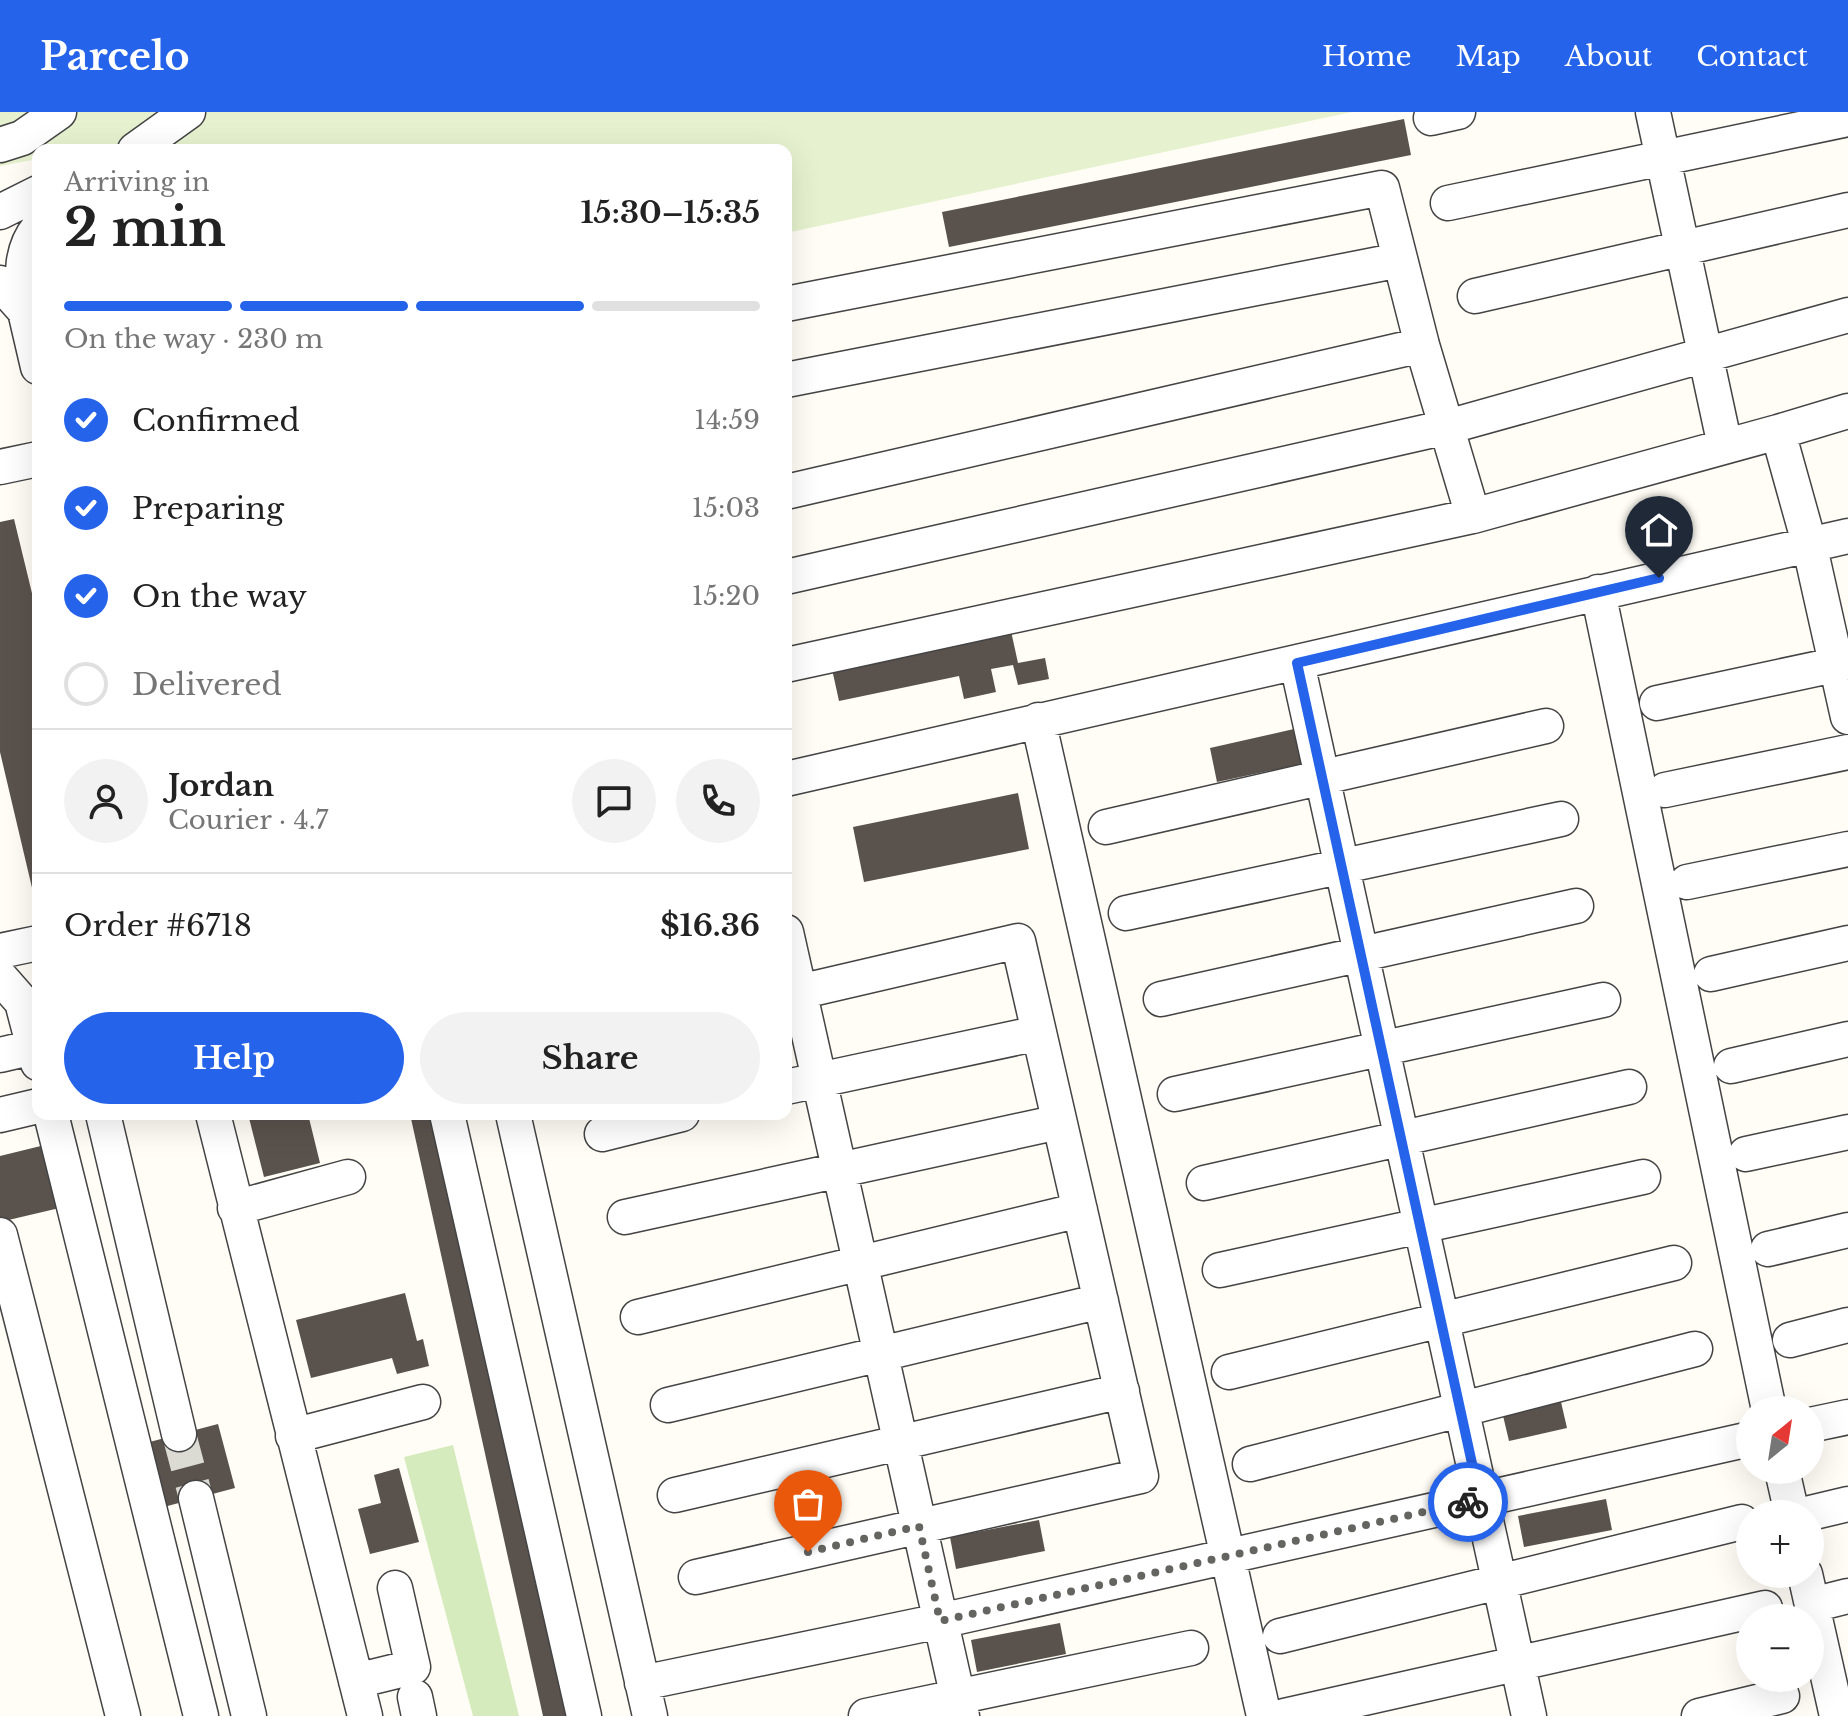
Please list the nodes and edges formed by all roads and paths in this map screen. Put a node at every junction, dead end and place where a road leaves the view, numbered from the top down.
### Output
1 (59, 112) edge
2 (188, 112) edge
3 (1653, 112) edge
4 (1848, 119) edge
5 (143, 144) edge
6 (0, 145) edge
7 (1663, 158) junction
8 (32, 196) edge
9 (1448, 203) dead end
10 (1848, 210) edge
11 (0, 212) edge
12 (32, 236) edge
13 (1683, 248) junction
14 (1400, 260) junction
15 (0, 283) edge
16 (1475, 296) dead end
17 (792, 303) edge
18 (25, 311) junction
19 (1848, 315) edge
20 (32, 341) edge
21 (1422, 345) junction
22 (1706, 355) junction
23 (792, 379) edge
24 (1848, 411) edge
25 (1447, 427) junction
26 (1778, 432) junction
27 (1725, 446) junction
28 (32, 460) edge
29 (0, 467) edge
30 (792, 491) edge
31 (1473, 516) junction
32 (1848, 536) edge
33 (1809, 543) junction
34 (792, 576) edge
35 (1598, 592) junction
36 (792, 663) edge
37 (1297, 663) junction
38 (1842, 663) edge
39 (1657, 703) dead end
40 (1848, 717) edge
41 (1038, 720) junction
42 (1546, 726) dead end
43 (1848, 752) edge
44 (1322, 777) junction
45 (792, 778) edge
46 (1665, 790) dead end
47 (1561, 819) dead end
48 (1106, 827) dead end
49 (1848, 849) edge
50 (1342, 866) junction
51 (1687, 882) dead end
52 (1576, 906) dead end
53 (1126, 913) dead end
54 (1848, 943) edge
55 (1361, 954) junction
56 (1711, 974) dead end
57 (0, 977) edge
58 (793, 993) edge
59 (1161, 999) dead end
60 (1603, 1000) dead end
61 (1039, 1033) junction
62 (1848, 1039) edge
63 (32, 1040) edge
64 (1381, 1048) junction
65 (0, 1055) edge
66 (32, 1055) edge
67 (1731, 1066) dead end
68 (819, 1079) junction
69 (792, 1086) edge
70 (1629, 1087) dead end
71 (1175, 1094) dead end
72 (32, 1107) edge
73 (0, 1115) edge
74 (52, 1120) edge
75 (104, 1120) edge
76 (214, 1120) edge
77 (448, 1120) edge
78 (514, 1120) edge
79 (658, 1120) edge
80 (1059, 1122) junction
81 (1848, 1132) edge
82 (602, 1134) dead end
83 (1401, 1138) junction
84 (1746, 1154) dead end
85 (840, 1170) junction
86 (348, 1177) dead end
87 (1643, 1177) dead end
88 (1204, 1183) dead end
89 (235, 1208) junction
90 (1080, 1210) junction
91 (625, 1217) dead end
92 (1420, 1226) junction
93 (1848, 1230) edge
94 (0, 1235) edge
95 (1768, 1249) dead end
96 (860, 1263) junction
97 (1674, 1263) dead end
98 (1220, 1270) dead end
99 (1101, 1301) junction
100 (638, 1317) dead end
101 (1440, 1321) junction
102 (1848, 1325) edge
103 (1790, 1340) dead end
104 (1695, 1349) dead end
105 (881, 1354) junction
106 (1229, 1372) dead end
107 (1122, 1391) junction
108 (1766, 1396) edge
109 (423, 1402) dead end
110 (668, 1405) dead end
111 (1460, 1410) junction
112 (1848, 1417) edge
113 (1824, 1422) edge
114 (179, 1434) tunnel mouth
115 (293, 1436) junction
116 (1736, 1442) edge
117 (900, 1443) junction
118 (1250, 1464) dead end
119 (675, 1495) dead end
120 (196, 1498) tunnel mouth
121 (1480, 1500) junction
122 (1848, 1504) edge
123 (1824, 1510) edge
124 (1736, 1523) edge
125 (919, 1526) junction
126 (1228, 1556) junction
127 (696, 1577) dead end
128 (1498, 1582) junction
129 (395, 1588) dead end
130 (1809, 1589) edge
131 (1848, 1596) edge
132 (1736, 1614) edge
133 (940, 1621) junction
134 (1280, 1636) dead end
135 (1191, 1648) dead end
136 (1517, 1663) junction
137 (1839, 1679) edge
138 (356, 1681) junction
139 (642, 1683) junction
140 (1782, 1696) dead end
141 (960, 1706) edge
142 (123, 1716) edge
143 (201, 1716) edge
144 (249, 1716) edge
145 (365, 1716) edge
146 (584, 1716) edge
147 (650, 1716) edge
148 (866, 1716) edge
149 (1264, 1716) edge
150 (1284, 1716) edge
151 (1529, 1716) edge
152 (1699, 1716) edge
153 (1837, 1716) edge

1 - 6 street
2 - 5 street
3 - 7 street
4 - 7 street
7 - 9 street
7 - 13 street
8 - 11 street
10 - 13 street
12 - 18 street
13 - 16 street
13 - 22 street
14 - 17 street
14 - 21 street
14 - 23 street
15 - 18 street
18 - 20 street
19 - 22 street
21 - 25 street
21 - 30 street
22 - 25 street
22 - 27 street
24 - 26 street
25 - 31 street
25 - 34 street
26 - 27 street
26 - 33 street
27 - 31 street
28 - 29 street
31 - 36 street
32 - 33 street
33 - 35 street
33 - 38 street
35 - 37 street
35 - 108 street
37 - 41 street
37 - 44 street
38 - 39 street
38 - 40 street
41 - 45 street
41 - 126 street
42 - 44 street
43 - 46 street
44 - 48 street
44 - 50 street
47 - 50 street
49 - 51 street
50 - 53 street
50 - 55 street
52 - 55 street
54 - 56 street
55 - 59 street
55 - 64 street
57 - 63 street
58 - 61 street
58 - 68 street
60 - 64 street
61 - 68 street
61 - 80 street
62 - 67 street
64 - 71 street
64 - 83 street
65 - 66 street
68 - 69 street
68 - 85 street
70 - 83 street
72 - 73 street
74 - 143 street
75 - 114 street
76 - 89 street
77 - 146 street
78 - 139 street
79 - 82 street
80 - 85 street
80 - 90 street
81 - 84 street
83 - 88 street
83 - 92 street
85 - 91 street
85 - 96 street
86 - 89 street
87 - 92 street
89 - 115 street
90 - 96 street
90 - 99 street
92 - 98 street
92 - 101 street
93 - 95 street
94 - 142 street
96 - 100 street
96 - 105 street
97 - 101 street
99 - 105 street
99 - 107 street
101 - 106 street
101 - 111 street
102 - 103 street
104 - 111 street
105 - 110 street
105 - 117 street
107 - 117 street
107 - 125 street
109 - 115 street
111 - 118 street
111 - 121 street
112 - 113 street
115 - 138 street
116 - 121 street
117 - 119 street
117 - 125 street
120 - 144 street
121 - 126 street
121 - 128 street
122 - 123 street
124 - 128 street
125 - 127 street
125 - 133 street
126 - 133 street
126 - 149 street
128 - 134 street
128 - 136 street
129 - 138 street
130 - 131 street
130 - 137 street
132 - 136 street
133 - 139 street
133 - 141 street
135 - 141 street
136 - 150 street
136 - 151 street
137 - 153 street
138 - 145 street
139 - 147 street
140 - 152 street
141 - 148 street

